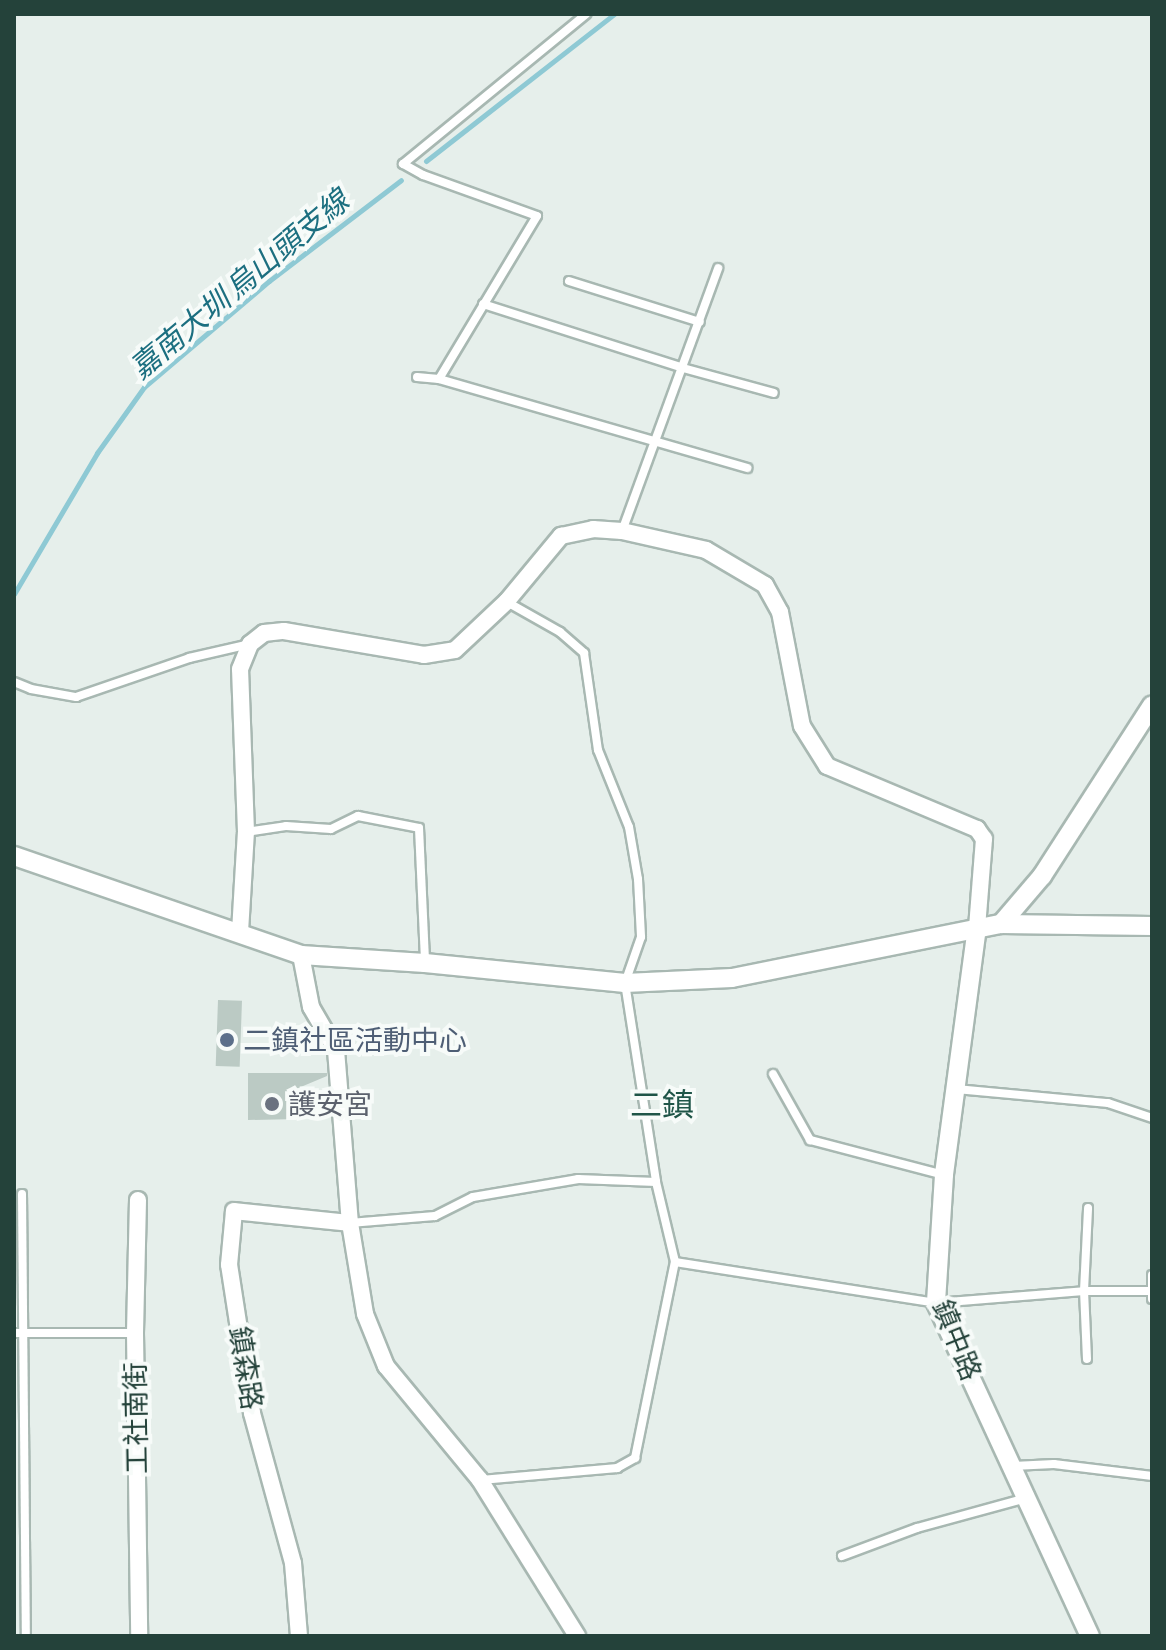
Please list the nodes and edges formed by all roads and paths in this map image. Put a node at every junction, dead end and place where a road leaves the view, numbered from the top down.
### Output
1 (586, 14) edge
2 (718, 268) dead end
3 (569, 281) dead end
4 (483, 304) junction
5 (700, 322) junction
6 (683, 368) junction
7 (417, 377) dead end
8 (439, 379) junction
9 (774, 393) dead end
10 (656, 444) junction
11 (747, 468) dead end
12 (622, 531) junction
13 (507, 601) junction
14 (250, 644) junction
15 (14, 682) edge
16 (1152, 705) edge
17 (246, 832) junction
18 (14, 856) edge
19 (1001, 924) junction
20 (1152, 926) edge
21 (977, 927) junction
22 (240, 932) junction
23 (301, 955) junction
24 (425, 963) junction
25 (625, 983) junction
26 (773, 1074) dead end
27 (954, 1089) junction
28 (1152, 1118) edge
29 (944, 1175) junction
30 (656, 1182) junction
31 (22, 1194) dead end
32 (138, 1200) dead end
33 (1088, 1208) dead end
34 (350, 1223) junction
35 (675, 1262) junction
36 (1152, 1275) edge
37 (1084, 1291) junction
38 (1151, 1295) edge
39 (936, 1303) junction
40 (14, 1333) edge
41 (24, 1333) junction
42 (135, 1333) junction
43 (1087, 1359) dead end
44 (1013, 1466) junction
45 (1152, 1476) edge
46 (480, 1480) junction
47 (1027, 1498) junction
48 (842, 1556) dead end
49 (26, 1636) edge
50 (139, 1636) edge
51 (299, 1636) edge
52 (577, 1636) edge
53 (1090, 1636) edge

1 - 4 lane
2 - 5 lane
3 - 5 lane
4 - 6 lane
4 - 8 lane
5 - 6 lane
6 - 9 lane
6 - 10 lane
7 - 8 lane
8 - 10 lane
10 - 11 lane
10 - 12 lane
12 - 13 street
12 - 21 street
13 - 14 street
13 - 25 lane
14 - 15 lane
14 - 17 street
16 - 19 street
17 - 22 street
17 - 24 lane
18 - 22 street
19 - 20 street
19 - 21 street
21 - 25 street
21 - 27 street, 鎮中路
22 - 23 street
23 - 24 street
23 - 34 street
24 - 25 street
25 - 30 lane
26 - 29 lane
27 - 28 lane
27 - 29 street, 鎮中路
29 - 39 street, 鎮中路
30 - 34 lane
30 - 35 lane
31 - 41 lane
32 - 42 street, 工社南街
33 - 37 lane
34 - 46 street
34 - 51 street, 鎮森路
35 - 39 lane
35 - 46 lane
36 - 38 lane
37 - 38 lane
37 - 39 lane
37 - 43 lane
39 - 44 street, 鎮中路
40 - 41 lane
41 - 42 lane
41 - 49 lane
42 - 50 street, 工社南街
44 - 45 lane
44 - 47 street, 鎮中路
46 - 52 street
47 - 48 lane
47 - 53 street, 鎮中路

